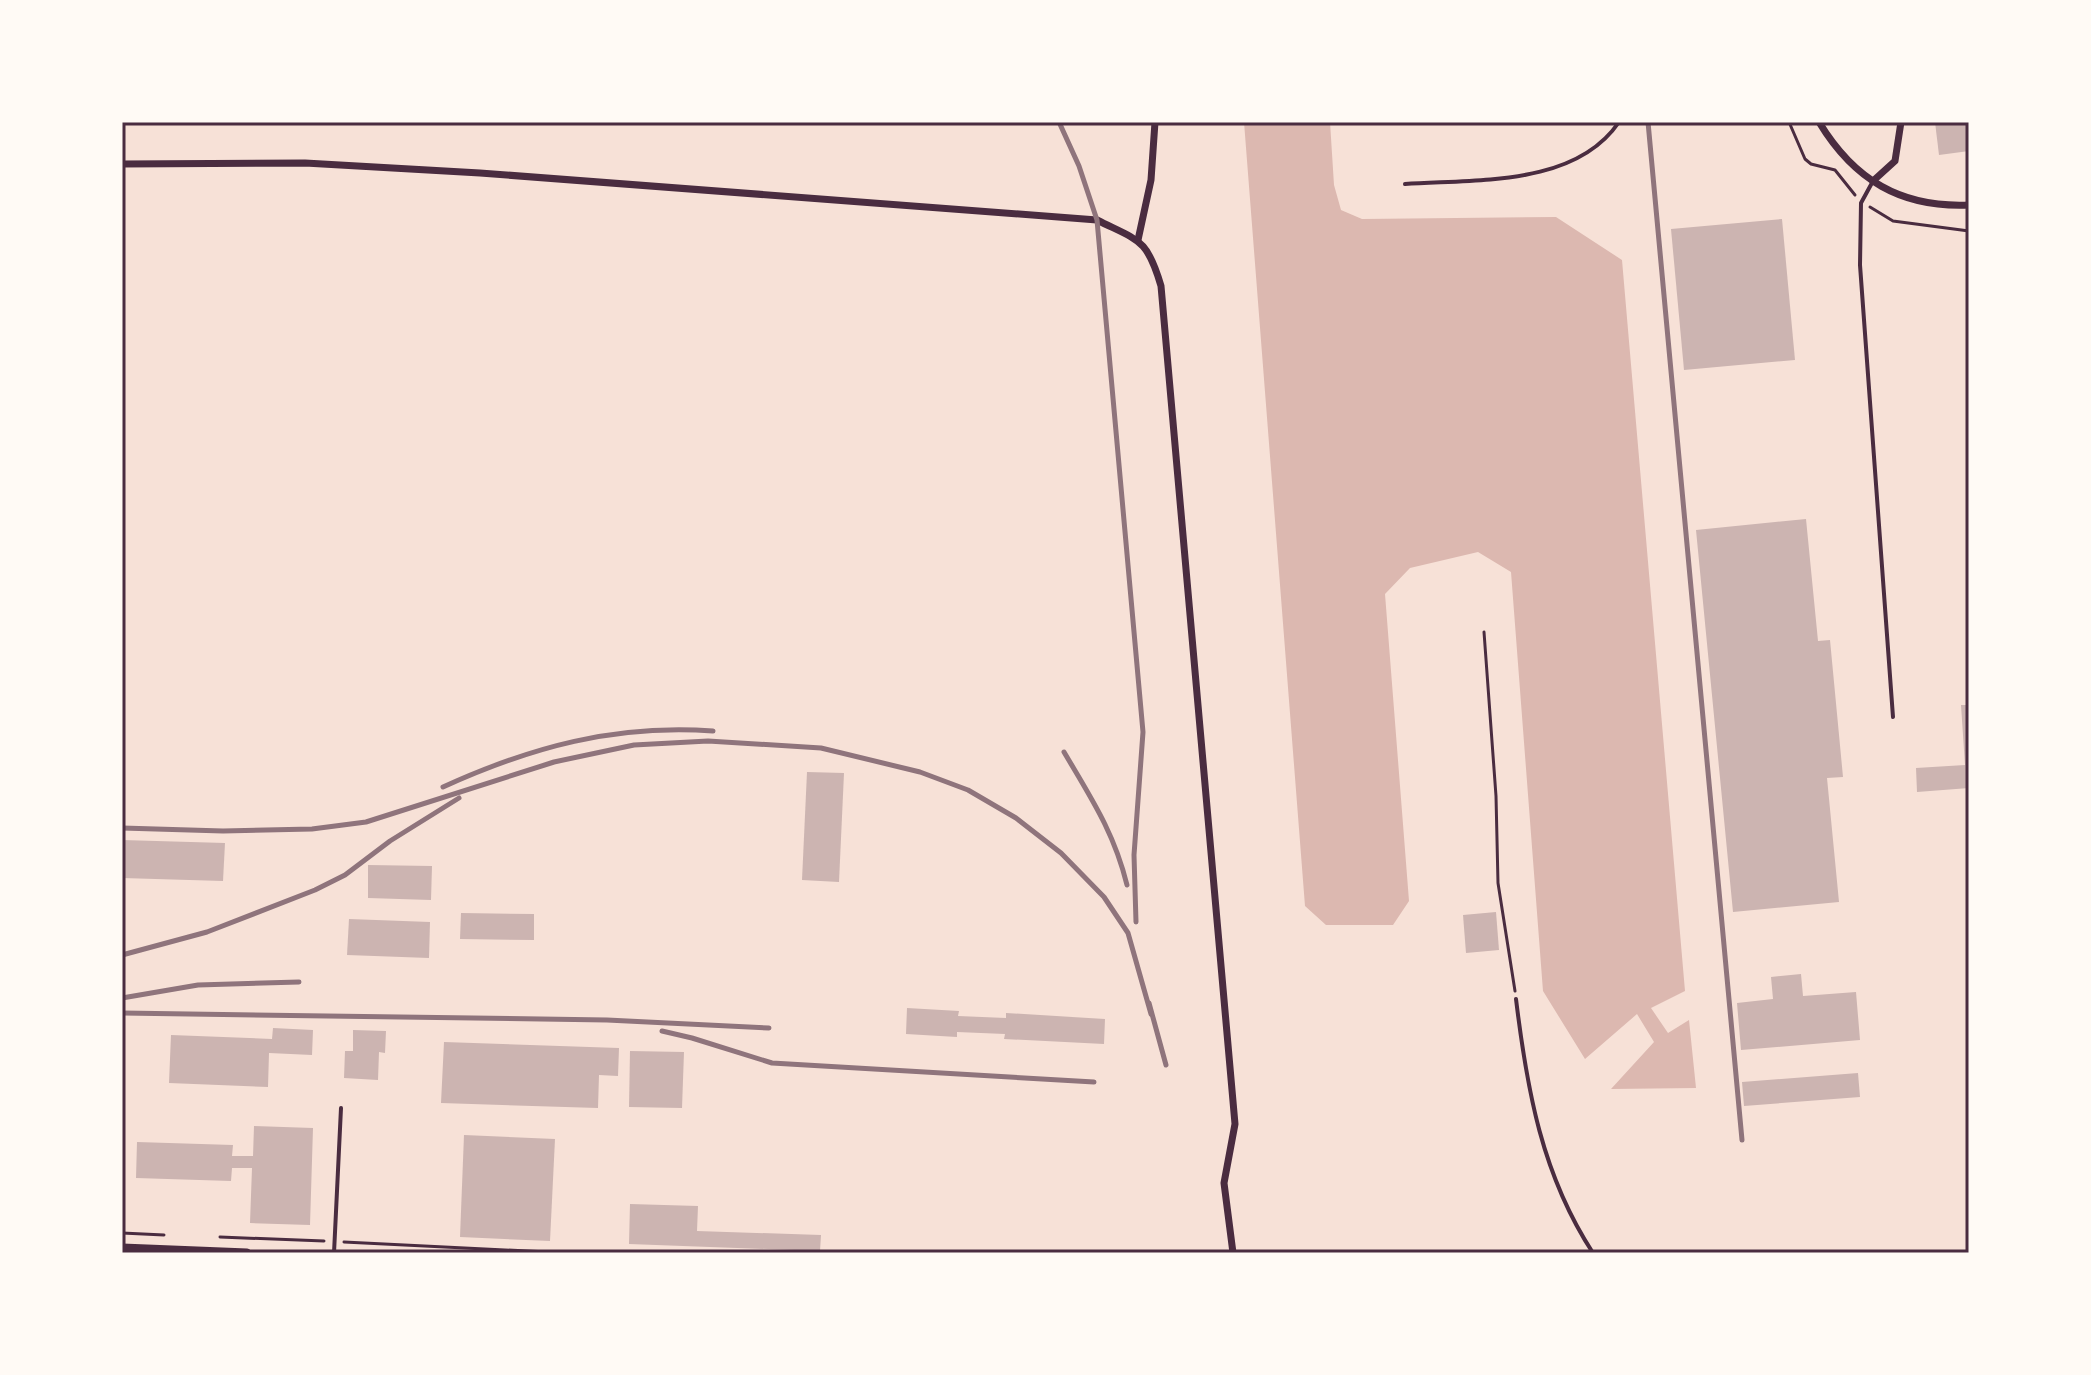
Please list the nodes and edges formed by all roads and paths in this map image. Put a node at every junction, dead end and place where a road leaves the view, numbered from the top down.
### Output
1 (1155, 122) edge
2 (1619, 122) edge
3 (1819, 122) edge
4 (1901, 122) edge
5 (122, 164) edge
6 (1873, 181) junction
7 (1405, 184) dead end
8 (1969, 205) edge
9 (1138, 240) junction
10 (1484, 632) dead end
11 (1893, 717) dead end
12 (1516, 999) joint
13 (341, 1108) dead end
14 (122, 1248) edge
15 (247, 1253) edge
16 (334, 1253) edge
17 (1233, 1253) edge
18 (1593, 1253) edge

1 - 9 street
2 - 7 lane
3 - 6 street
4 - 6 street
5 - 9 street
6 - 8 street
6 - 11 lane
9 - 17 street
10 - 12 path
12 - 18 lane
13 - 16 lane
14 - 15 street

